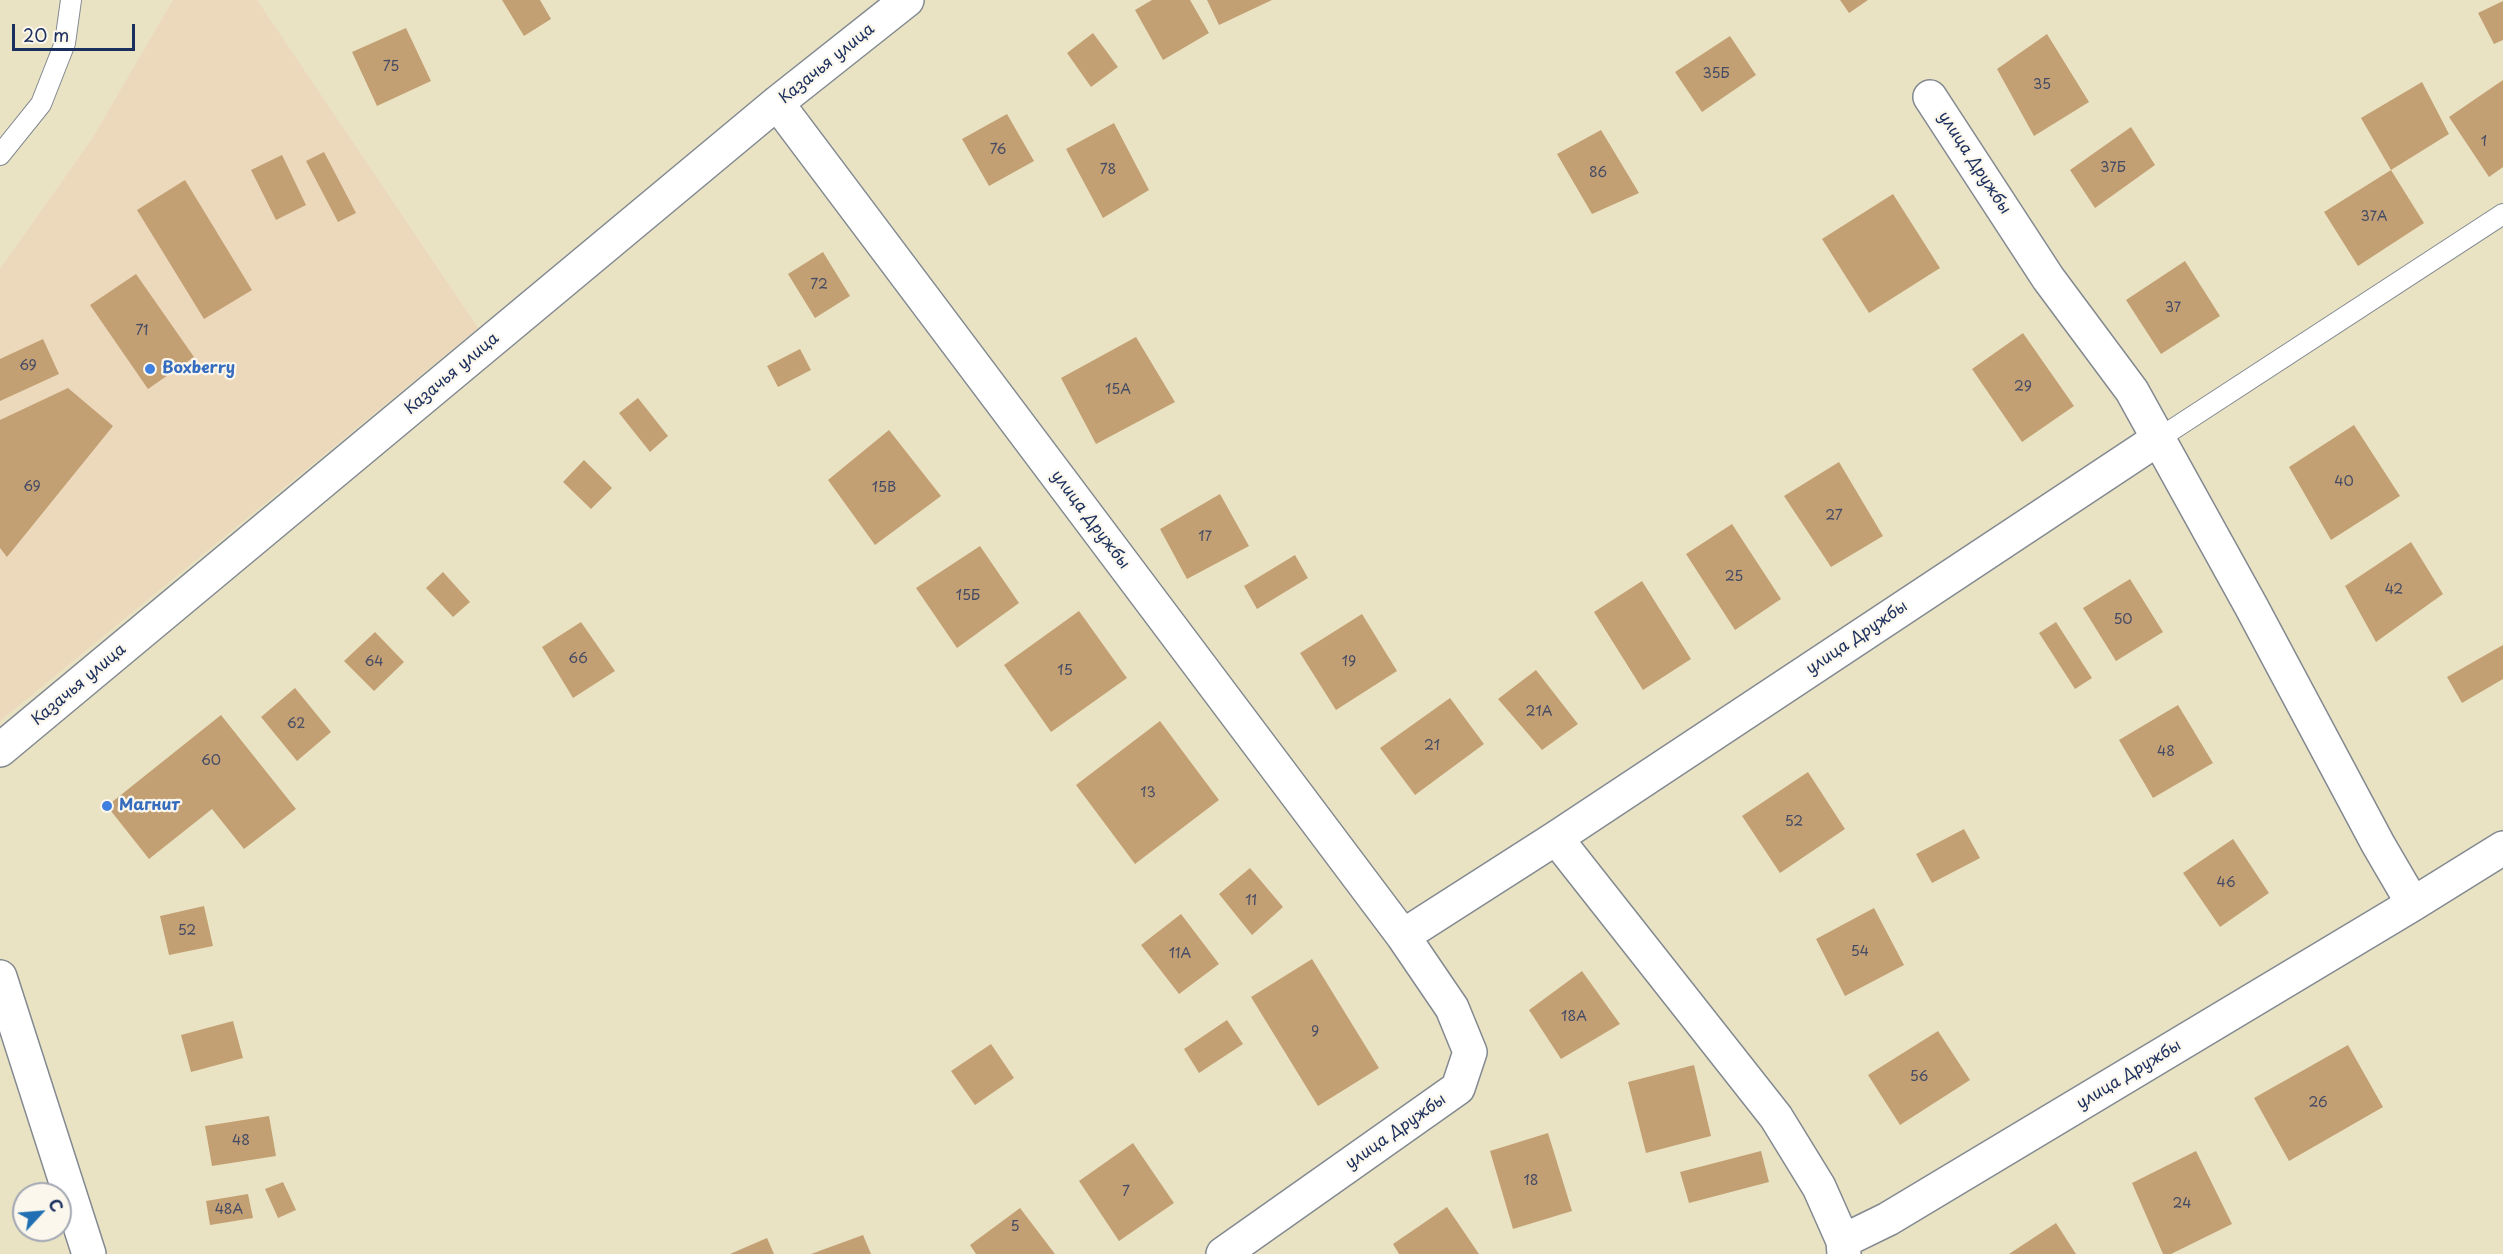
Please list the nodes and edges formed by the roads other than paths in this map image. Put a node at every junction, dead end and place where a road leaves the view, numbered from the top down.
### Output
1 (71, 0) edge
2 (907, 0) edge
3 (1930, 97) dead end
4 (777, 103) junction
5 (0, 155) edge
6 (2503, 214) edge
7 (2158, 438) junction
8 (0, 750) edge
9 (1556, 838) junction
10 (2503, 848) edge
11 (2414, 904) junction
12 (1402, 936) junction
13 (0, 977) edge
14 (1843, 1248) edge
15 (89, 1254) edge
16 (1222, 1254) edge

1 - 5 lane
2 - 4 street, Казачья улица
3 - 7 street, улица Дружбы
4 - 8 street, Казачья улица
4 - 12 street, улица Дружбы
6 - 7 lane
7 - 9 street, улица Дружбы
7 - 11 street, улица Дружбы
9 - 12 street, улица Дружбы
9 - 14 street, улица Дружбы
10 - 11 street, улица Дружбы
11 - 14 street, улица Дружбы
12 - 16 street, улица Дружбы
13 - 15 street

